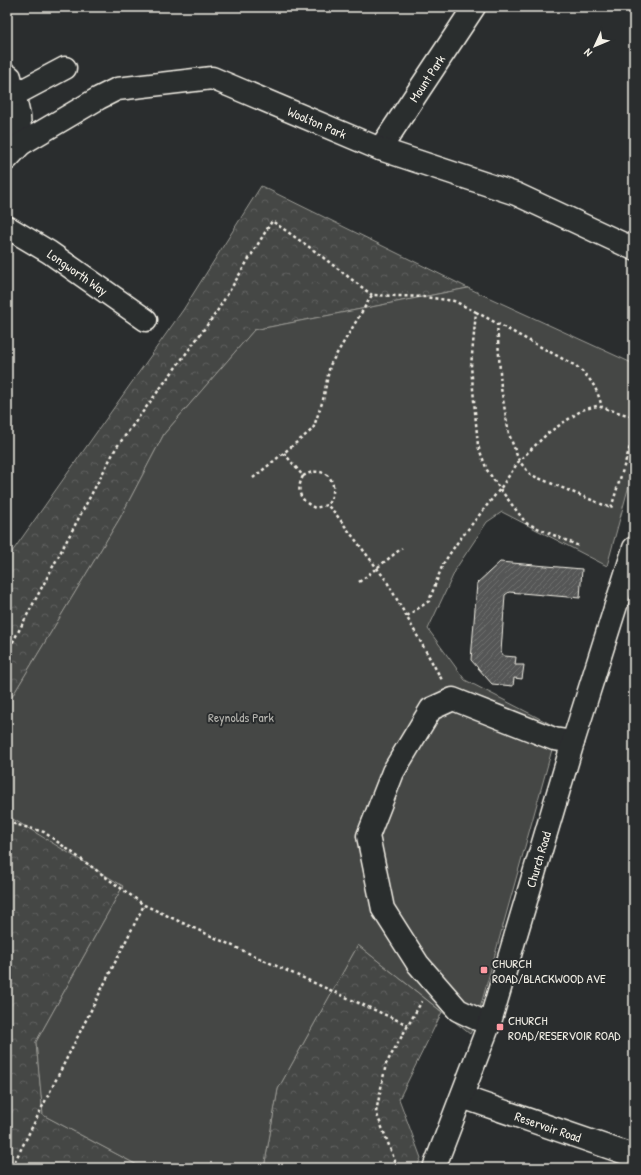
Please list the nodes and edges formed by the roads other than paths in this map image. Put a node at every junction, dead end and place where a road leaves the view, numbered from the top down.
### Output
1 (474, 7) edge
2 (65, 68) dead end
3 (11, 85) edge
4 (380, 149) junction
5 (14, 152) edge
6 (7, 227) edge
7 (634, 249) edge
8 (146, 320) dead end
9 (634, 548) edge
10 (573, 742) junction
11 (490, 1022) junction
12 (462, 1097) junction
13 (634, 1156) edge
14 (434, 1168) edge

1 - 4 street, Mount Park
2 - 3 street
3 - 5 street
4 - 5 street, Woolton Park
4 - 7 street, Woolton Park
6 - 8 street, Longworth Way
9 - 10 street, Church Road
10 - 11 street, Church Road
10 - 11 street
11 - 12 street, Church Road
12 - 13 street, Reservoir Road
12 - 14 street, Church Road

